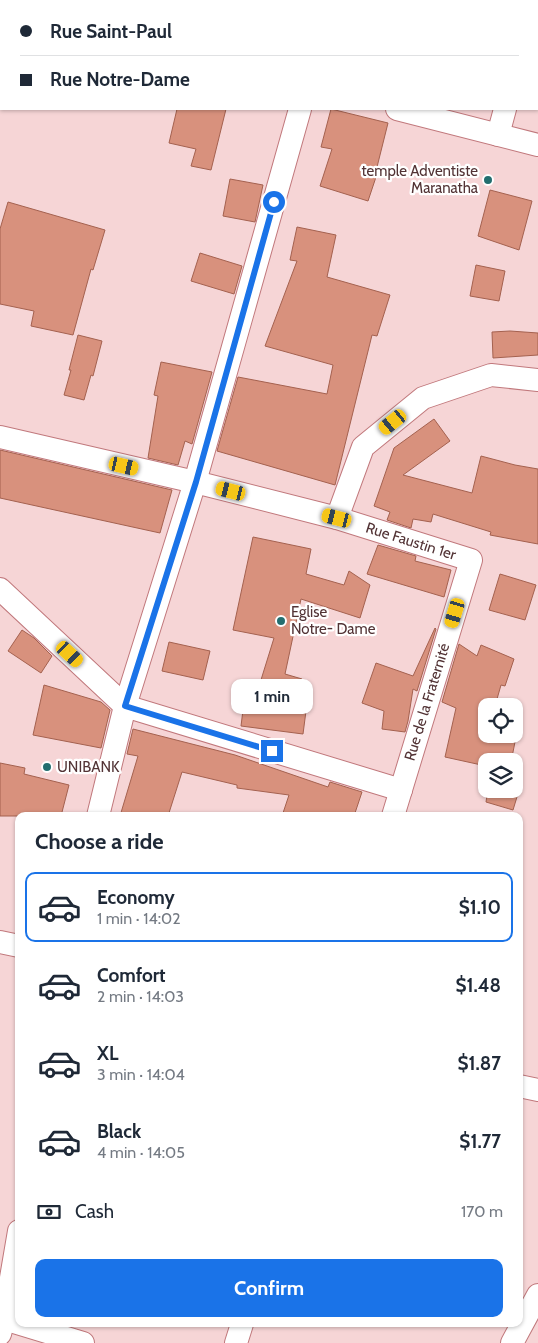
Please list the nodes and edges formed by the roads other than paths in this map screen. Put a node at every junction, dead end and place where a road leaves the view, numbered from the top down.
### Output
1 (300, 110) edge
2 (401, 110) edge
3 (505, 110) edge
4 (498, 135) junction
5 (538, 145) edge
6 (538, 380) edge
7 (0, 437) edge
8 (196, 482) junction
9 (337, 518) junction
10 (471, 560) joint
11 (0, 588) edge
12 (125, 706) junction
13 (400, 790) junction
14 (99, 812) edge
15 (394, 812) edge
16 (0, 942) edge
17 (15, 945) edge
18 (523, 1087) edge
19 (538, 1090) edge
20 (15, 1253) edge
21 (538, 1295) edge
22 (523, 1323) edge
23 (2, 1326) edge
24 (241, 1327) edge
25 (521, 1327) edge
26 (82, 1343) edge
27 (236, 1343) edge
28 (512, 1343) edge

1 - 8 street
2 - 4 street
3 - 4 street
4 - 5 street
6 - 9 street
7 - 8 street, Rue Faustin 1er
8 - 9 street, Rue Faustin 1er
8 - 12 street
9 - 10 street, Rue Faustin 1er
10 - 13 street, Rue de la Fraternité
11 - 12 street
12 - 13 street
12 - 14 street
13 - 15 street, Rue de la Fraternité
16 - 17 street
18 - 19 street
20 - 23 street
21 - 22 street
23 - 26 street
24 - 27 street
25 - 28 street

